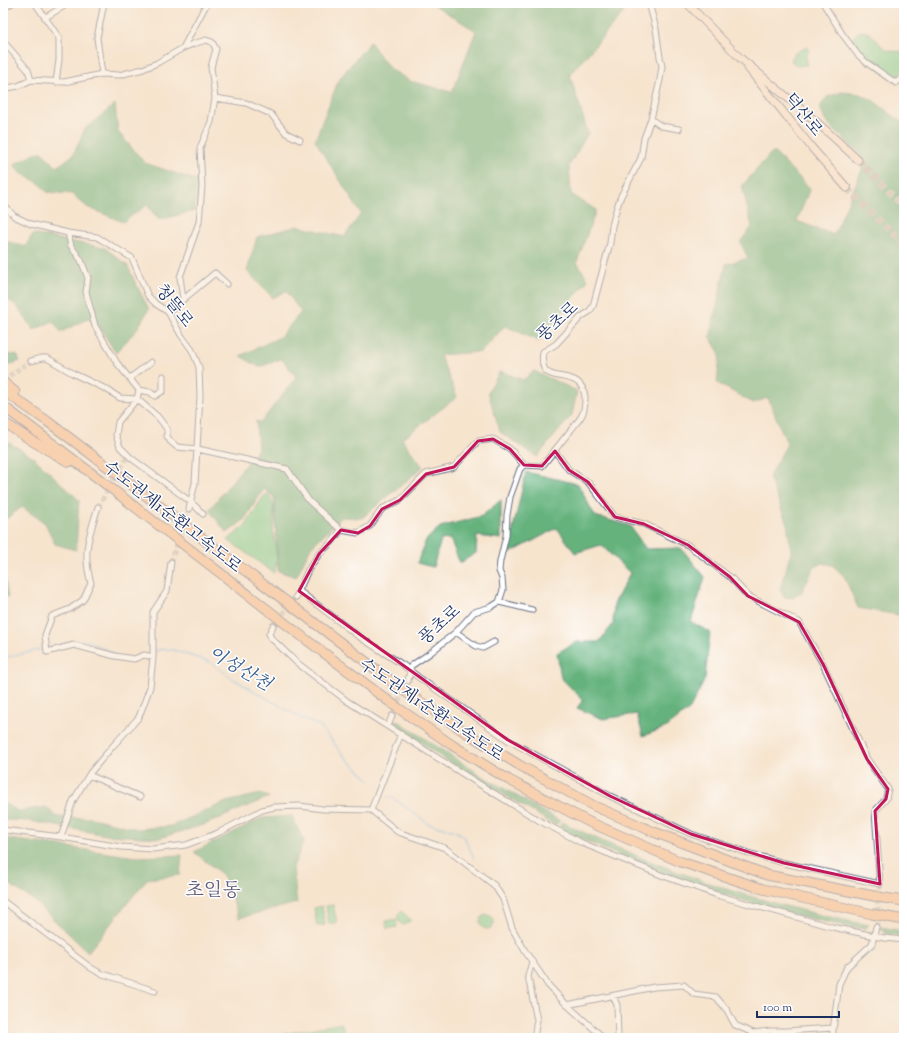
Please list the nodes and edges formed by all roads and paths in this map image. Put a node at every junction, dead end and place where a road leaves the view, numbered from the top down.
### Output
1 (12, 3) edge
2 (35, 3) edge
3 (69, 3) edge
4 (104, 3) edge
5 (207, 3) edge
6 (649, 3) edge
7 (687, 3) edge
8 (823, 3) edge
9 (3, 9) edge
10 (46, 17) junction
11 (3, 41) edge
12 (183, 48) junction
13 (739, 57) junction
14 (102, 74) junction
15 (904, 76) edge
16 (31, 80) junction
17 (56, 82) junction
18 (3, 88) edge
19 (215, 98) junction
20 (651, 119) junction
21 (679, 129) dead end
22 (300, 140) dead end
23 (858, 160) tunnel mouth
24 (847, 188) tunnel mouth
25 (3, 204) edge
26 (68, 233) junction
27 (227, 284) dead end
28 (183, 299) junction
29 (168, 312) junction
30 (30, 361) tunnel mouth
31 (151, 362) dead end
32 (163, 376) dead end
33 (130, 378) junction
34 (3, 382) edge
35 (3, 390) edge
36 (139, 390) junction
37 (137, 399) junction
38 (3, 406) edge
39 (47, 421) junction
40 (3, 422) edge
41 (198, 449) junction
42 (555, 451) junction
43 (524, 465) junction
44 (99, 479) junction
45 (190, 502) junction
46 (98, 507) tunnel mouth
47 (189, 509) tunnel mouth
48 (204, 514) dead end
49 (341, 530) junction
50 (171, 562) tunnel mouth
51 (299, 591) junction
52 (296, 596) tunnel mouth
53 (499, 602) junction
54 (532, 610) dead end
55 (273, 626) dead end
56 (456, 632) junction
57 (494, 642) dead end
58 (153, 657) junction
59 (410, 670) junction
60 (408, 681) tunnel mouth
61 (392, 716) tunnel mouth
62 (388, 726) junction
63 (401, 734) junction
64 (89, 775) junction
65 (140, 797) dead end
66 (371, 810) junction
67 (3, 830) edge
68 (61, 837) junction
69 (3, 901) edge
70 (904, 901) edge
71 (904, 920) edge
72 (876, 927) tunnel mouth
73 (875, 935) junction
74 (904, 940) edge
75 (532, 962) junction
76 (155, 991) dead end
77 (613, 996) junction
78 (567, 1005) junction
79 (833, 1028) junction
80 (534, 1038) edge
81 (604, 1038) edge
82 (618, 1038) edge
83 (832, 1038) edge

1 - 9 street
2 - 10 street
3 - 10 street
4 - 14 street
5 - 12 street
6 - 20 street, 풍초로
7 - 13 main road, 덕산로
8 - 15 street
10 - 17 street
11 - 16 street
12 - 14 street
12 - 19 street
13 - 23 main road, 덕산로
13 - 24 main road, 덕산로
14 - 17 street
16 - 17 street
16 - 18 street
19 - 22 street
19 - 28 street
20 - 21 street
20 - 42 street, 풍초로
25 - 26 street, 청뜰로
26 - 29 street, 청뜰로
26 - 33 street
27 - 28 street
28 - 29 street
29 - 41 street, 청뜰로
30 - 37 street
31 - 33 street
32 - 36 street
33 - 36 street
34 - 39 highway
35 - 39 highway, 수도권제1순환고속도로
36 - 37 street
37 - 41 street
37 - 45 street
38 - 44 highway, 수도권제1순환고속도로
39 - 70 highway, 수도권제1순환고속도로
40 - 44 highway
41 - 45 street, 청뜰로
41 - 49 street
42 - 43 street, 풍초로
42 - 59 street
43 - 49 street
43 - 53 street
44 - 71 highway, 수도권제1순환고속도로
45 - 47 street, 청뜰로
45 - 48 street
46 - 58 street
49 - 51 street
50 - 58 street
51 - 52 street
51 - 59 street
53 - 54 street
53 - 56 street, 풍초로
55 - 62 street
56 - 57 street
56 - 59 street, 풍초로
58 - 64 street
59 - 60 street
61 - 62 street
62 - 63 street
63 - 66 street
63 - 73 street
64 - 65 street
64 - 68 street
66 - 68 street
66 - 75 street
67 - 68 street
69 - 76 street
72 - 73 street
73 - 74 street
73 - 79 street
75 - 78 street
75 - 80 street
77 - 78 street
77 - 79 street
77 - 82 street
78 - 81 street
79 - 83 street

